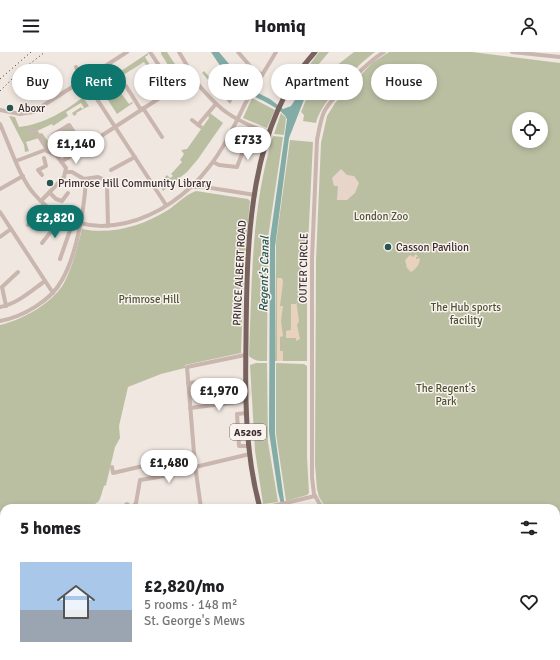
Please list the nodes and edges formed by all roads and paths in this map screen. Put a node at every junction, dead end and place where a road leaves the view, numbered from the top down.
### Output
1 (127, 52) edge
2 (150, 52) edge
3 (179, 52) edge
4 (238, 52) edge
5 (276, 52) edge
6 (315, 52) edge
7 (384, 52) edge
8 (512, 52) edge
9 (544, 54) edge
10 (560, 58) edge
11 (109, 64) edge
12 (158, 64) edge
13 (186, 64) edge
14 (248, 64) edge
15 (263, 73) edge
16 (126, 86) dead end
17 (200, 86) edge
18 (71, 88) edge
19 (97, 100) edge
20 (156, 100) edge
21 (248, 100) edge
22 (215, 104) junction
23 (142, 109) junction
24 (0, 110) edge
25 (192, 120) dead end
26 (237, 120) junction
27 (0, 124) edge
28 (115, 127) junction
29 (269, 133) junction
30 (29, 134) dead end
31 (230, 134) junction
32 (162, 138) dead end
33 (84, 147) junction
34 (48, 151) junction
35 (43, 155) junction
36 (135, 157) junction
37 (68, 158) junction
38 (16, 160) junction
39 (61, 162) junction
40 (213, 162) junction
41 (66, 170) junction
42 (111, 170) dead end
43 (42, 175) dead end
44 (23, 176) junction
45 (86, 180) junction
46 (197, 181) junction
47 (190, 187) junction
48 (205, 188) junction
49 (0, 189) edge
50 (50, 192) junction
51 (68, 193) dead end
52 (254, 195) junction
53 (42, 202) junction
54 (166, 205) junction
55 (0, 212) edge
56 (58, 220) junction
57 (73, 222) junction
58 (80, 224) junction
59 (28, 225) dead end
60 (108, 226) junction
61 (11, 229) junction
62 (0, 237) edge
63 (42, 243) dead end
64 (60, 259) dead end
65 (18, 272) dead end
66 (44, 281) junction
67 (53, 292) junction
68 (6, 306) junction
69 (0, 307) edge
70 (0, 321) edge
71 (245, 355) junction
72 (216, 380) dead end
73 (188, 383) junction
74 (246, 401) junction
75 (190, 408) junction
76 (247, 413) junction
77 (249, 446) junction
78 (250, 454) junction
79 (169, 460) dead end
80 (112, 467) dead end
81 (195, 468) junction
82 (315, 496) junction
83 (135, 504) edge
84 (200, 504) edge
85 (259, 504) edge
86 (280, 504) edge
87 (320, 504) edge

1 - 11 street
2 - 12 street
3 - 13 street
4 - 14 street
5 - 15 street
6 - 29 main road, PRINCE ALBERT ROAD / A5205
7 - 82 street, OUTER CIRCLE
8 - 9 street
9 - 10 street
16 - 23 street
17 - 22 street
18 - 24 street
19 - 28 street
20 - 23 street
21 - 26 street
22 - 25 street
22 - 26 street
23 - 28 street
23 - 32 street
26 - 29 street
26 - 31 street
27 - 38 street
28 - 33 street
28 - 36 street
29 - 52 main road, PRINCE ALBERT ROAD / A5205
30 - 34 street
31 - 40 street
31 - 40 street
33 - 37 street
33 - 37 street
34 - 35 street
34 - 39 street
35 - 38 street
35 - 43 street
36 - 42 street
36 - 54 street
37 - 39 street
38 - 44 street
39 - 41 street
40 - 46 street
41 - 45 street
41 - 50 street
44 - 49 street
44 - 53 street
45 - 58 street
45 - 60 street
46 - 47 street
46 - 48 street
47 - 48 street
47 - 54 street
48 - 52 street
50 - 51 street
50 - 53 street
52 - 71 main road, PRINCE ALBERT ROAD / A5205
53 - 56 street
53 - 59 street
54 - 60 street
55 - 61 street
56 - 57 street
56 - 63 street
57 - 58 street
57 - 64 street
58 - 60 street
58 - 67 street
61 - 62 street
61 - 66 street
65 - 68 street
66 - 67 street
66 - 68 street
67 - 70 street
68 - 69 street
71 - 73 street
71 - 74 main road, PRINCE ALBERT ROAD / A5205
72 - 73 street
73 - 75 street
74 - 75 street
74 - 76 main road, PRINCE ALBERT ROAD / A5205
75 - 81 street
76 - 77 main road, PRINCE ALBERT ROAD / A5205
76 - 77 street
77 - 78 main road, PRINCE ALBERT ROAD / A5205
78 - 81 street
78 - 85 main road, PRINCE ALBERT ROAD / A5205
79 - 80 street
81 - 83 street
81 - 84 street
82 - 86 street
82 - 87 street, OUTER CIRCLE

